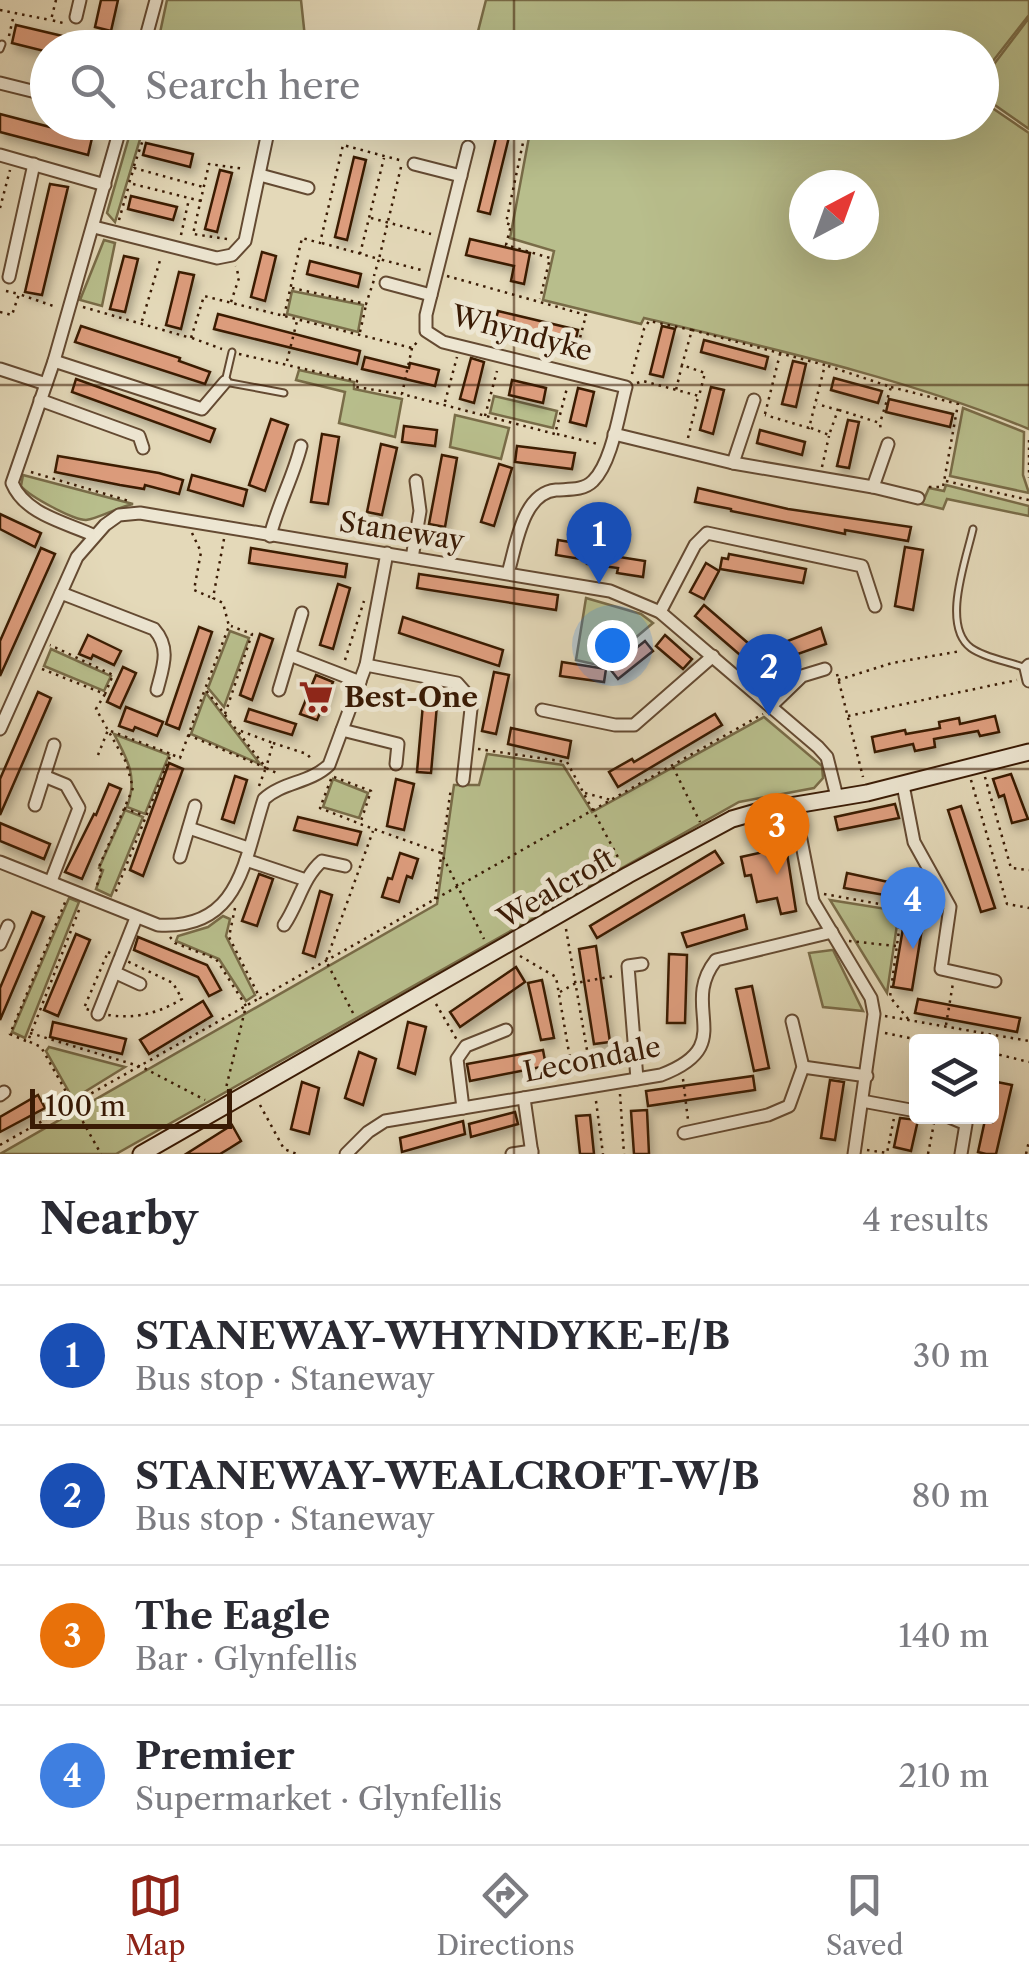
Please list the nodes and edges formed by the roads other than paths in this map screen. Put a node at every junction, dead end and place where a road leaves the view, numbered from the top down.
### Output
1 (80, 0) edge
2 (156, 0) edge
3 (76, 17) road end
4 (148, 30) edge
5 (0, 82) edge
6 (30, 90) edge
7 (117, 140) edge
8 (267, 140) edge
9 (468, 146) road end
10 (6, 157) edge
11 (408, 163) road end
12 (34, 164) junction
13 (260, 174) junction
14 (461, 176) junction
15 (105, 185) junction
16 (308, 188) dead end
17 (94, 227) junction
18 (10, 277) dead end
19 (380, 282) road end
20 (431, 294) junction
21 (232, 352) road end
22 (54, 361) junction
23 (0, 369) edge
24 (226, 382) junction
25 (46, 384) junction
26 (284, 394) dead end
27 (40, 400) junction
28 (754, 400) dead end
29 (614, 434) junction
30 (888, 444) road end
31 (301, 446) dead end
32 (143, 448) dead end
33 (0, 462) edge
34 (733, 462) junction
35 (15, 467) junction
36 (416, 482) dead end
37 (873, 487) junction
38 (918, 498) road end
39 (973, 530) dead end
40 (93, 535) junction
41 (270, 536) junction
42 (387, 553) junction
43 (412, 558) junction
44 (508, 573) junction
45 (60, 593) junction
46 (875, 606) dead end
47 (660, 612) junction
48 (302, 613) dead end
49 (290, 655) junction
50 (713, 656) junction
51 (366, 664) junction
52 (825, 669) road end
53 (1028, 673) edge
54 (360, 682) junction
55 (158, 690) dead end
56 (278, 690) dead end
57 (771, 706) junction
58 (542, 710) dead end
59 (2, 720) edge
60 (342, 730) junction
61 (54, 746) dead end
62 (1029, 753) edge
63 (396, 764) dead end
64 (44, 776) junction
65 (463, 780) road end
66 (903, 784) junction
67 (837, 797) junction
68 (794, 804) junction
69 (36, 805) dead end
70 (195, 806) dead end
71 (189, 828) junction
72 (247, 854) junction
73 (180, 857) dead end
74 (0, 862) edge
75 (345, 866) dead end
76 (306, 880) junction
77 (50, 881) junction
78 (136, 918) junction
79 (284, 925) dead end
80 (8, 926) dead end
81 (832, 932) junction
82 (0, 944) edge
83 (642, 964) dead end
84 (116, 973) junction
85 (995, 981) dead end
86 (140, 984) dead end
87 (98, 1014) dead end
88 (792, 1021) dead end
89 (506, 1030) dead end
90 (804, 1067) junction
91 (867, 1076) junction
92 (637, 1079) junction
93 (524, 1098) junction
94 (862, 1101) junction
95 (463, 1108) junction
96 (909, 1110) edge
97 (966, 1124) edge
98 (687, 1132) road end
99 (855, 1151) edge
100 (532, 1153) edge
101 (140, 1154) edge
102 (346, 1154) edge
103 (512, 1154) edge
104 (960, 1154) edge

1 - 3 street
2 - 4 street
5 - 6 street
7 - 15 street
8 - 13 street
9 - 14 street, Whyndyke
10 - 12 street
11 - 14 street
12 - 15 street
12 - 18 street
13 - 16 street
13 - 17 street
14 - 20 street, Whyndyke
15 - 17 street
17 - 22 street
19 - 20 street
20 - 29 street, Whyndyke
21 - 24 lane
22 - 24 street
22 - 25 street
23 - 25 street
24 - 26 lane
25 - 27 street
27 - 32 street
27 - 35 street
28 - 34 street
29 - 34 street
29 - 44 street, Whyndyke
30 - 37 street
31 - 41 street
33 - 35 street
34 - 37 street
35 - 40 street
36 - 43 street
37 - 38 street
39 - 53 lane
40 - 41 street, Staneway
40 - 45 street
41 - 42 street, Staneway
42 - 43 street, Staneway
42 - 51 street
43 - 44 street, Staneway
44 - 47 street, Staneway
45 - 55 street
45 - 59 street
46 - 47 street
47 - 50 street, Staneway
48 - 49 street
49 - 54 street
49 - 56 street
50 - 57 street, Staneway
50 - 58 street
51 - 54 street
51 - 65 street
52 - 57 street
54 - 60 street
57 - 67 street, Staneway
60 - 63 street
60 - 72 street
61 - 64 street
62 - 66 street, Wealcroft
64 - 69 street
64 - 77 street
66 - 67 street, Wealcroft
66 - 85 street
67 - 68 street, Wealcroft
68 - 81 street
68 - 101 street, Wealcroft
70 - 71 street
71 - 72 street
71 - 73 street
72 - 76 street
72 - 78 street
74 - 77 street
75 - 76 street
76 - 79 street
77 - 78 street
78 - 84 street
80 - 82 street
81 - 91 street
81 - 92 street, Lecondale
83 - 92 street
84 - 86 street
84 - 87 street
88 - 90 street
89 - 95 street
90 - 91 street
90 - 98 street
91 - 94 street
92 - 93 street, Lecondale
93 - 95 street, Lecondale
93 - 100 street
94 - 96 street
94 - 99 street
95 - 102 street, Lecondale
97 - 104 street
100 - 103 street

